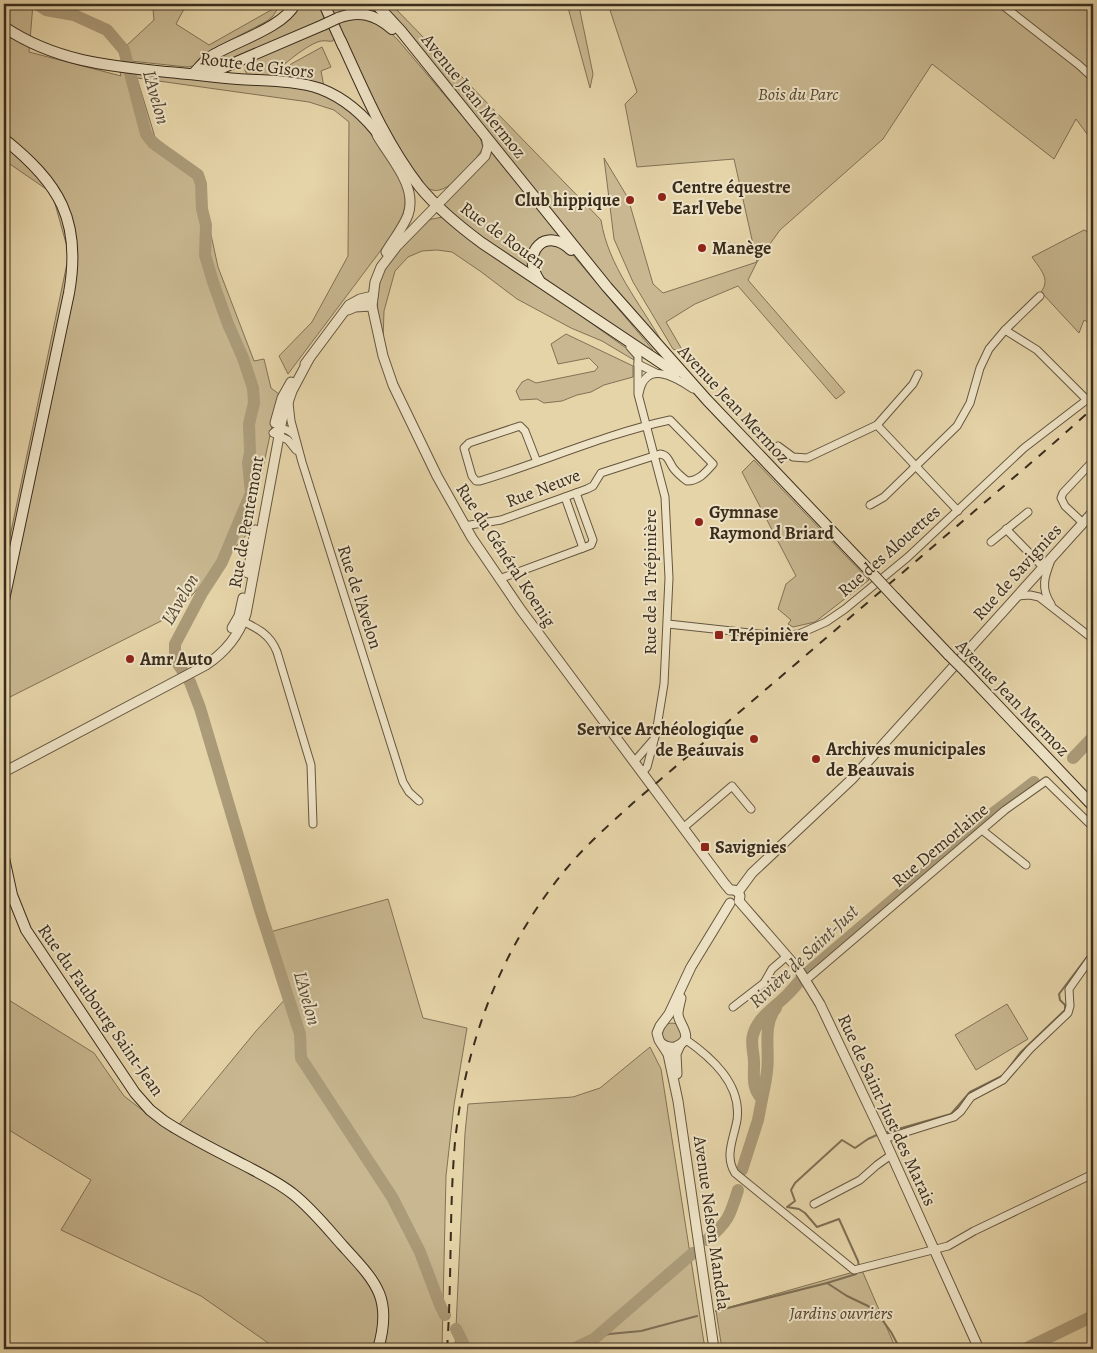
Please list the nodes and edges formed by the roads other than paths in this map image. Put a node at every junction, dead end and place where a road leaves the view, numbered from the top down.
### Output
1 (295, 4) edge
2 (324, 4) edge
3 (376, 4) edge
4 (1001, 4) edge
5 (4, 27) edge
6 (341, 41) junction
7 (212, 56) junction
8 (246, 57) junction
9 (193, 74) junction
10 (434, 74) junction
11 (212, 75) junction
12 (1093, 78) edge
13 (246, 80) junction
14 (367, 120) junction
15 (483, 132) junction
16 (4, 139) edge
17 (420, 187) junction
18 (410, 203) junction
19 (437, 205) junction
20 (426, 216) junction
21 (592, 270) junction
22 (376, 277) junction
23 (540, 282) junction
24 (1040, 296) dead end
25 (372, 301) junction
26 (607, 326) junction
27 (1005, 330) junction
28 (309, 360) junction
29 (638, 364) junction
30 (656, 374) junction
31 (918, 374) dead end
32 (696, 391) junction
33 (1093, 395) edge
34 (290, 396) junction
35 (639, 400) junction
36 (706, 400) junction
37 (1087, 400) junction
38 (877, 425) junction
39 (646, 426) junction
40 (277, 432) junction
41 (295, 436) junction
42 (778, 446) dead end
43 (654, 456) junction
44 (1093, 461) edge
45 (302, 462) junction
46 (536, 462) junction
47 (916, 467) junction
48 (576, 493) junction
49 (565, 497) junction
50 (870, 505) dead end
51 (958, 511) junction
52 (1028, 512) dead end
53 (1093, 512) edge
54 (1083, 523) junction
55 (464, 526) junction
56 (1006, 530) junction
57 (991, 542) dead end
58 (583, 548) junction
59 (1052, 557) junction
60 (1043, 567) junction
61 (499, 579) junction
62 (1018, 596) junction
63 (4, 600) edge
64 (1058, 612) junction
65 (240, 620) junction
66 (668, 624) junction
67 (1093, 639) edge
68 (655, 737) junction
69 (634, 762) junction
70 (4, 772) edge
71 (642, 773) junction
72 (419, 801) dead end
73 (1093, 806) edge
74 (751, 809) dead end
75 (313, 824) dead end
76 (1093, 827) edge
77 (683, 828) junction
78 (982, 830) junction
79 (4, 858) edge
80 (1026, 865) dead end
81 (734, 897) junction
82 (787, 956) junction
83 (1093, 956) edge
84 (804, 977) junction
85 (685, 980) junction
86 (733, 1007) dead end
87 (663, 1022) junction
88 (682, 1024) junction
89 (682, 1042) junction
90 (662, 1044) junction
91 (678, 1101) junction
92 (882, 1134) junction
93 (891, 1155) junction
94 (1093, 1174) edge
95 (814, 1204) dead end
96 (934, 1250) junction
97 (378, 1349) edge
98 (714, 1349) edge
99 (979, 1349) edge

1 - 7 main road
2 - 6 main road
3 - 10 main road, Avenue Jean Mermoz
4 - 12 street
5 - 9 main road, Route de Gisors
6 - 14 main road
6 - 17 main road, Rue de Rouen
7 - 9 main road
7 - 11 main road
8 - 10 main road, bridge
8 - 11 main road
8 - 13 main road
9 - 11 main road, Route de Gisors
10 - 15 main road, Avenue Jean Mermoz
11 - 13 main road, Route de Gisors
13 - 14 main road, Route de Gisors
14 - 17 main road, Route de Gisors
14 - 18 street
15 - 19 street
15 - 21 main road, Avenue Jean Mermoz
16 - 63 main road
17 - 19 main road, Rue de Rouen
18 - 20 street
18 - 22 street
19 - 20 street
19 - 23 main road, Rue de Rouen
20 - 22 street
21 - 23 main road
21 - 36 main road, Avenue Jean Mermoz
22 - 25 street
23 - 26 main road, Rue de Rouen
24 - 27 street
25 - 28 street, Rue de Pentemont
25 - 55 street, Rue du Général Koenig
26 - 29 street
26 - 32 main road, Rue de Rouen
27 - 37 street
27 - 47 street
28 - 34 street, Rue de Pentemont
28 - 40 street, Rue de Pentemont
29 - 30 street
29 - 35 street, Rue de la Trépinière
30 - 32 street
30 - 35 street
31 - 38 street
32 - 36 main road, Rue de Rouen
33 - 37 street, Rue des Alouettes
34 - 40 street, Rue de Pentemont
34 - 41 street, Rue de l'Avelon
35 - 39 street, Rue de la Trépinière
36 - 73 main road, Avenue Jean Mermoz, bridge
37 - 51 street, Rue des Alouettes
38 - 42 street
38 - 47 street
39 - 43 street, Rue de la Trépinière
39 - 43 street
39 - 46 street
40 - 41 street
40 - 45 street
40 - 65 street, Rue de Pentemont
41 - 45 street, Rue de l'Avelon
43 - 48 street, Rue Neuve
43 - 66 street, Rue de la Trépinière
44 - 54 street
45 - 72 street, Rue de l'Avelon
46 - 46 street
47 - 50 street
47 - 51 street
48 - 49 street, Rue Neuve
48 - 58 street
49 - 55 street, Rue Neuve
49 - 58 street
51 - 66 street, Rue des Alouettes
52 - 56 street
53 - 54 street, Rue de Savignies
54 - 59 street, Rue de Savignies
55 - 61 street, Rue du Général Koenig
56 - 57 street
56 - 60 street
58 - 61 street
59 - 60 street, Rue de Savignies
59 - 64 street
60 - 62 street, Rue de Savignies
61 - 69 street, Rue du Général Koenig
62 - 64 street
62 - 81 street, Rue de Savignies
64 - 67 street
65 - 70 street, Rue de Pentemont
65 - 75 street
66 - 68 street, Rue de la Trépinière
68 - 69 street
68 - 71 street, Rue de la Trépinière
69 - 71 street, Rue du Général Koenig
71 - 77 street, Rue de Saint-Just des Marais
74 - 77 street
76 - 78 street, Rue Demorlaine
77 - 81 street, Rue de Saint-Just des Marais
78 - 80 street
78 - 84 street, Rue Demorlaine
79 - 97 main road, Rue du Faubourg Saint-Jean
81 - 82 street, Rue de Saint-Just des Marais
81 - 85 street
82 - 84 street, Rue de Saint-Just des Marais
82 - 86 street
83 - 92 street
84 - 92 street, Rue de Saint-Just des Marais
85 - 87 street
85 - 88 street
87 - 88 street
87 - 90 street
88 - 89 street
89 - 90 street
89 - 91 street, Avenue Nelson Mandela
89 - 96 street
90 - 91 street, Avenue Nelson Mandela
91 - 98 street, Avenue Nelson Mandela
92 - 93 street, Rue de Saint-Just des Marais
93 - 95 street
93 - 96 street, Rue de Saint-Just des Marais
94 - 96 street
96 - 99 street, Rue de Saint-Just des Marais

